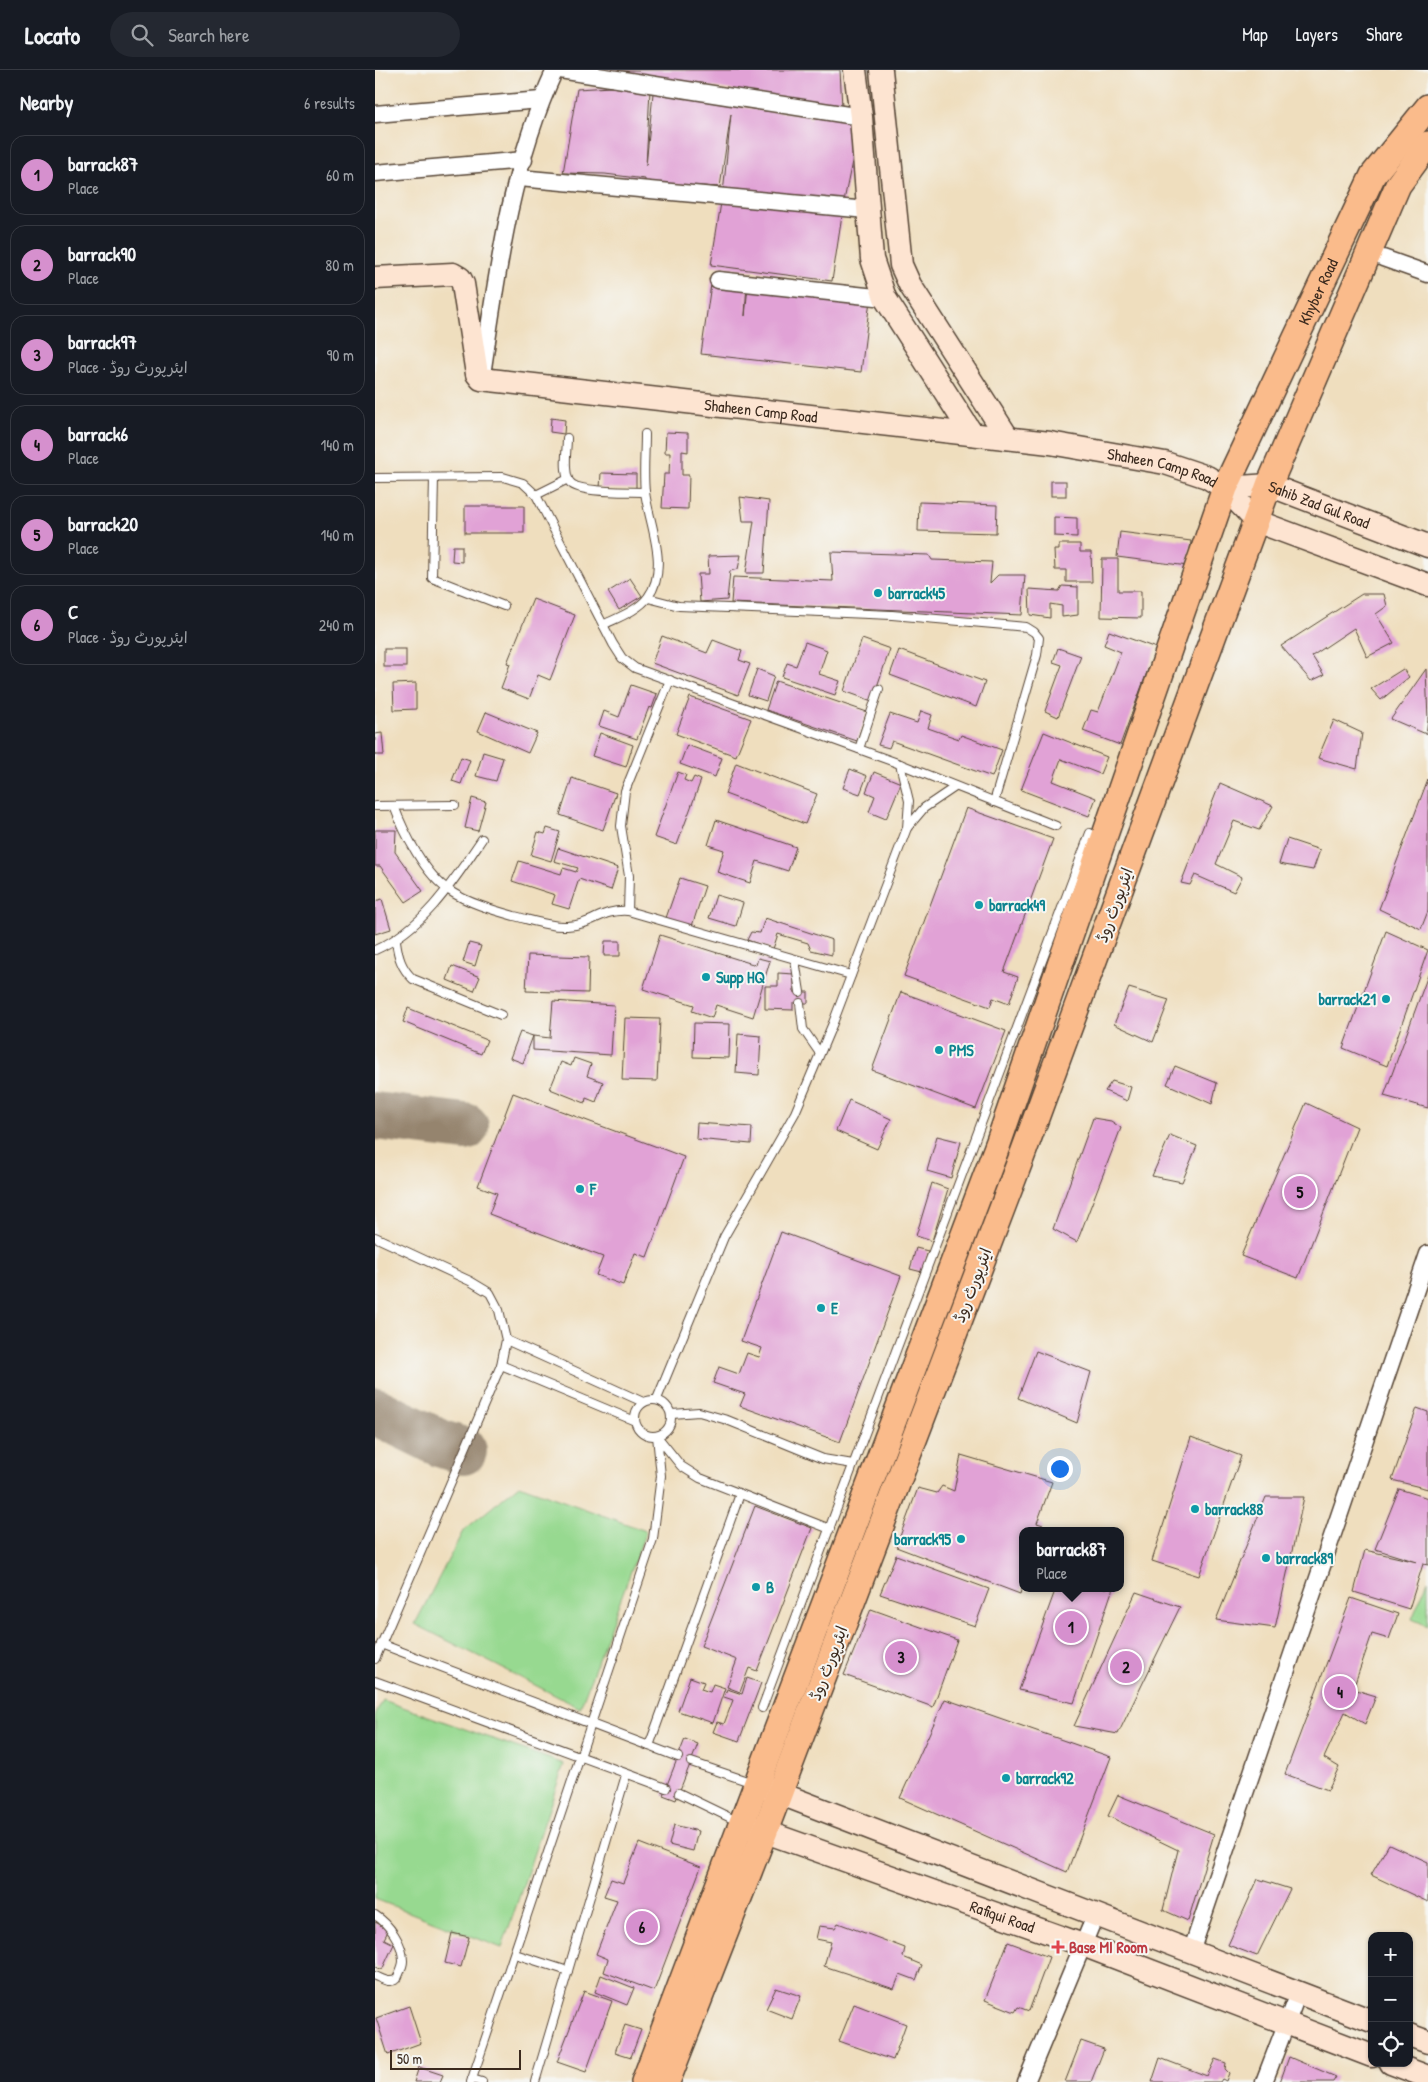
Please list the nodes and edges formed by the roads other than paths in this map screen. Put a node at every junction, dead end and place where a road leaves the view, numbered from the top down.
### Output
1 (555, 70) edge
2 (560, 70) edge
3 (855, 70) edge
4 (881, 70) edge
5 (541, 100) junction
6 (1428, 107) edge
7 (375, 114) edge
8 (861, 117) junction
9 (1428, 144) edge
10 (524, 160) junction
11 (375, 173) edge
12 (519, 178) junction
13 (867, 210) junction
14 (1383, 258) dead end
15 (1428, 274) edge
16 (375, 278) edge
17 (718, 280) dead end
18 (885, 298) junction
19 (481, 379) junction
20 (645, 434) dead end
21 (972, 434) junction
22 (567, 438) dead end
23 (1008, 438) junction
24 (375, 478) edge
25 (434, 478) junction
26 (568, 480) junction
27 (1269, 485) junction
28 (1225, 488) junction
29 (645, 492) junction
30 (536, 495) junction
31 (1256, 521) junction
32 (1428, 546) edge
33 (1428, 584) edge
34 (648, 598) junction
35 (504, 606) dead end
36 (603, 625) junction
37 (670, 680) junction
38 (879, 689) dead end
39 (859, 749) junction
40 (899, 764) junction
41 (955, 787) junction
42 (994, 802) junction
43 (455, 805) dead end
44 (375, 806) edge
45 (394, 806) junction
46 (1056, 826) dead end
47 (907, 828) junction
48 (1090, 834) dead end
49 (482, 839) dead end
50 (448, 890) junction
51 (629, 911) junction
52 (396, 941) junction
53 (375, 950) edge
54 (795, 960) junction
55 (851, 975) junction
56 (800, 992) dead end
57 (800, 1003) dead end
58 (501, 1015) dead end
59 (819, 1052) junction
60 (375, 1237) edge
61 (1428, 1254) edge
62 (506, 1340) junction
63 (501, 1366) junction
64 (657, 1400) junction
65 (643, 1402) junction
66 (672, 1414) junction
67 (635, 1421) junction
68 (657, 1436) junction
69 (853, 1464) junction
70 (740, 1494) junction
71 (829, 1529) junction
72 (381, 1644) junction
73 (375, 1659) edge
74 (375, 1680) edge
75 (762, 1708) dead end
76 (591, 1725) junction
77 (649, 1746) junction
78 (580, 1757) junction
79 (678, 1757) dead end
80 (691, 1762) dead end
81 (626, 1775) junction
82 (665, 1788) dead end
83 (768, 1789) junction
84 (679, 1793) dead end
85 (754, 1827) junction
86 (375, 1915) edge
87 (1095, 1916) junction
88 (1083, 1946) junction
89 (1191, 1952) junction
90 (515, 1954) junction
91 (568, 1971) junction
92 (375, 1976) edge
93 (1298, 1993) junction
94 (1368, 2019) edge
95 (1287, 2023) junction
96 (1413, 2036) edge
97 (1428, 2042) edge
98 (1368, 2054) edge
99 (1402, 2067) edge
100 (1428, 2077) edge
101 (472, 2080) edge
102 (482, 2082) edge
103 (535, 2082) edge
104 (644, 2082) edge
105 (667, 2082) edge
106 (1026, 2082) edge
107 (1264, 2082) edge

1 - 5 street
2 - 8 street
3 - 8 street
4 - 23 street
5 - 7 street
5 - 10 street
6 - 28 main road, Khyber Road
8 - 13 street
9 - 27 main road, Khyber Road
10 - 11 street
10 - 12 street
12 - 13 street
12 - 19 street
13 - 18 street
14 - 15 street
16 - 19 street
17 - 18 street
18 - 21 street
19 - 21 street, Shaheen Camp Road
20 - 29 lane
21 - 23 street, Shaheen Camp Road
22 - 26 lane
23 - 28 street, Shaheen Camp Road
24 - 25 lane
25 - 30 lane
25 - 35 lane
26 - 29 lane
26 - 30 lane
27 - 28 street, Sahib Zad Gul Road
27 - 31 main road, ایئرپورٹ روڈ
27 - 32 street, Sahib Zad Gul Road
28 - 31 street, Sahib Zad Gul Road
28 - 83 main road, Khyber Road
29 - 34 lane
30 - 36 lane
31 - 33 street, Sahib Zad Gul Road
31 - 83 main road, ایئرپورٹ روڈ
34 - 36 lane
34 - 42 lane
36 - 37 lane
37 - 39 lane
37 - 51 lane
38 - 39 lane
39 - 40 lane
40 - 41 lane
40 - 47 lane
41 - 42 lane
41 - 47 lane
42 - 46 lane
43 - 45 lane
44 - 45 lane
45 - 50 lane
47 - 55 lane
48 - 69 lane
49 - 50 lane
50 - 51 lane
50 - 52 lane
51 - 54 lane
52 - 53 lane
52 - 58 lane
54 - 55 lane
54 - 56 lane
55 - 59 lane
57 - 59 lane
59 - 64 lane
60 - 62 lane
61 - 89 street
62 - 63 lane
62 - 65 lane
63 - 67 lane
63 - 72 lane
64 - 65 lane
64 - 66 lane
65 - 67 lane
66 - 68 lane
66 - 69 lane
67 - 68 lane
68 - 70 lane
68 - 76 lane
69 - 71 lane
70 - 71 lane
70 - 77 lane
71 - 75 lane
72 - 73 lane
72 - 76 lane
74 - 78 lane
76 - 77 lane
76 - 78 lane
77 - 79 lane
78 - 81 lane
78 - 90 lane
80 - 83 lane
81 - 82 lane
81 - 91 lane
83 - 85 main road
83 - 87 street, Rafiqui Road
84 - 85 lane
85 - 88 street, Rafiqui Road
85 - 104 main road
85 - 105 main road
86 - 92 lane
87 - 88 street
87 - 89 street, Rafiqui Road
88 - 95 street, Rafiqui Road
88 - 106 street
89 - 93 street, Rafiqui Road
90 - 91 lane
90 - 101 lane
91 - 103 lane
93 - 94 street, Rafiqui Road
93 - 95 street
95 - 98 street, Rafiqui Road
95 - 107 street
96 - 97 street
99 - 100 street
101 - 102 lane

